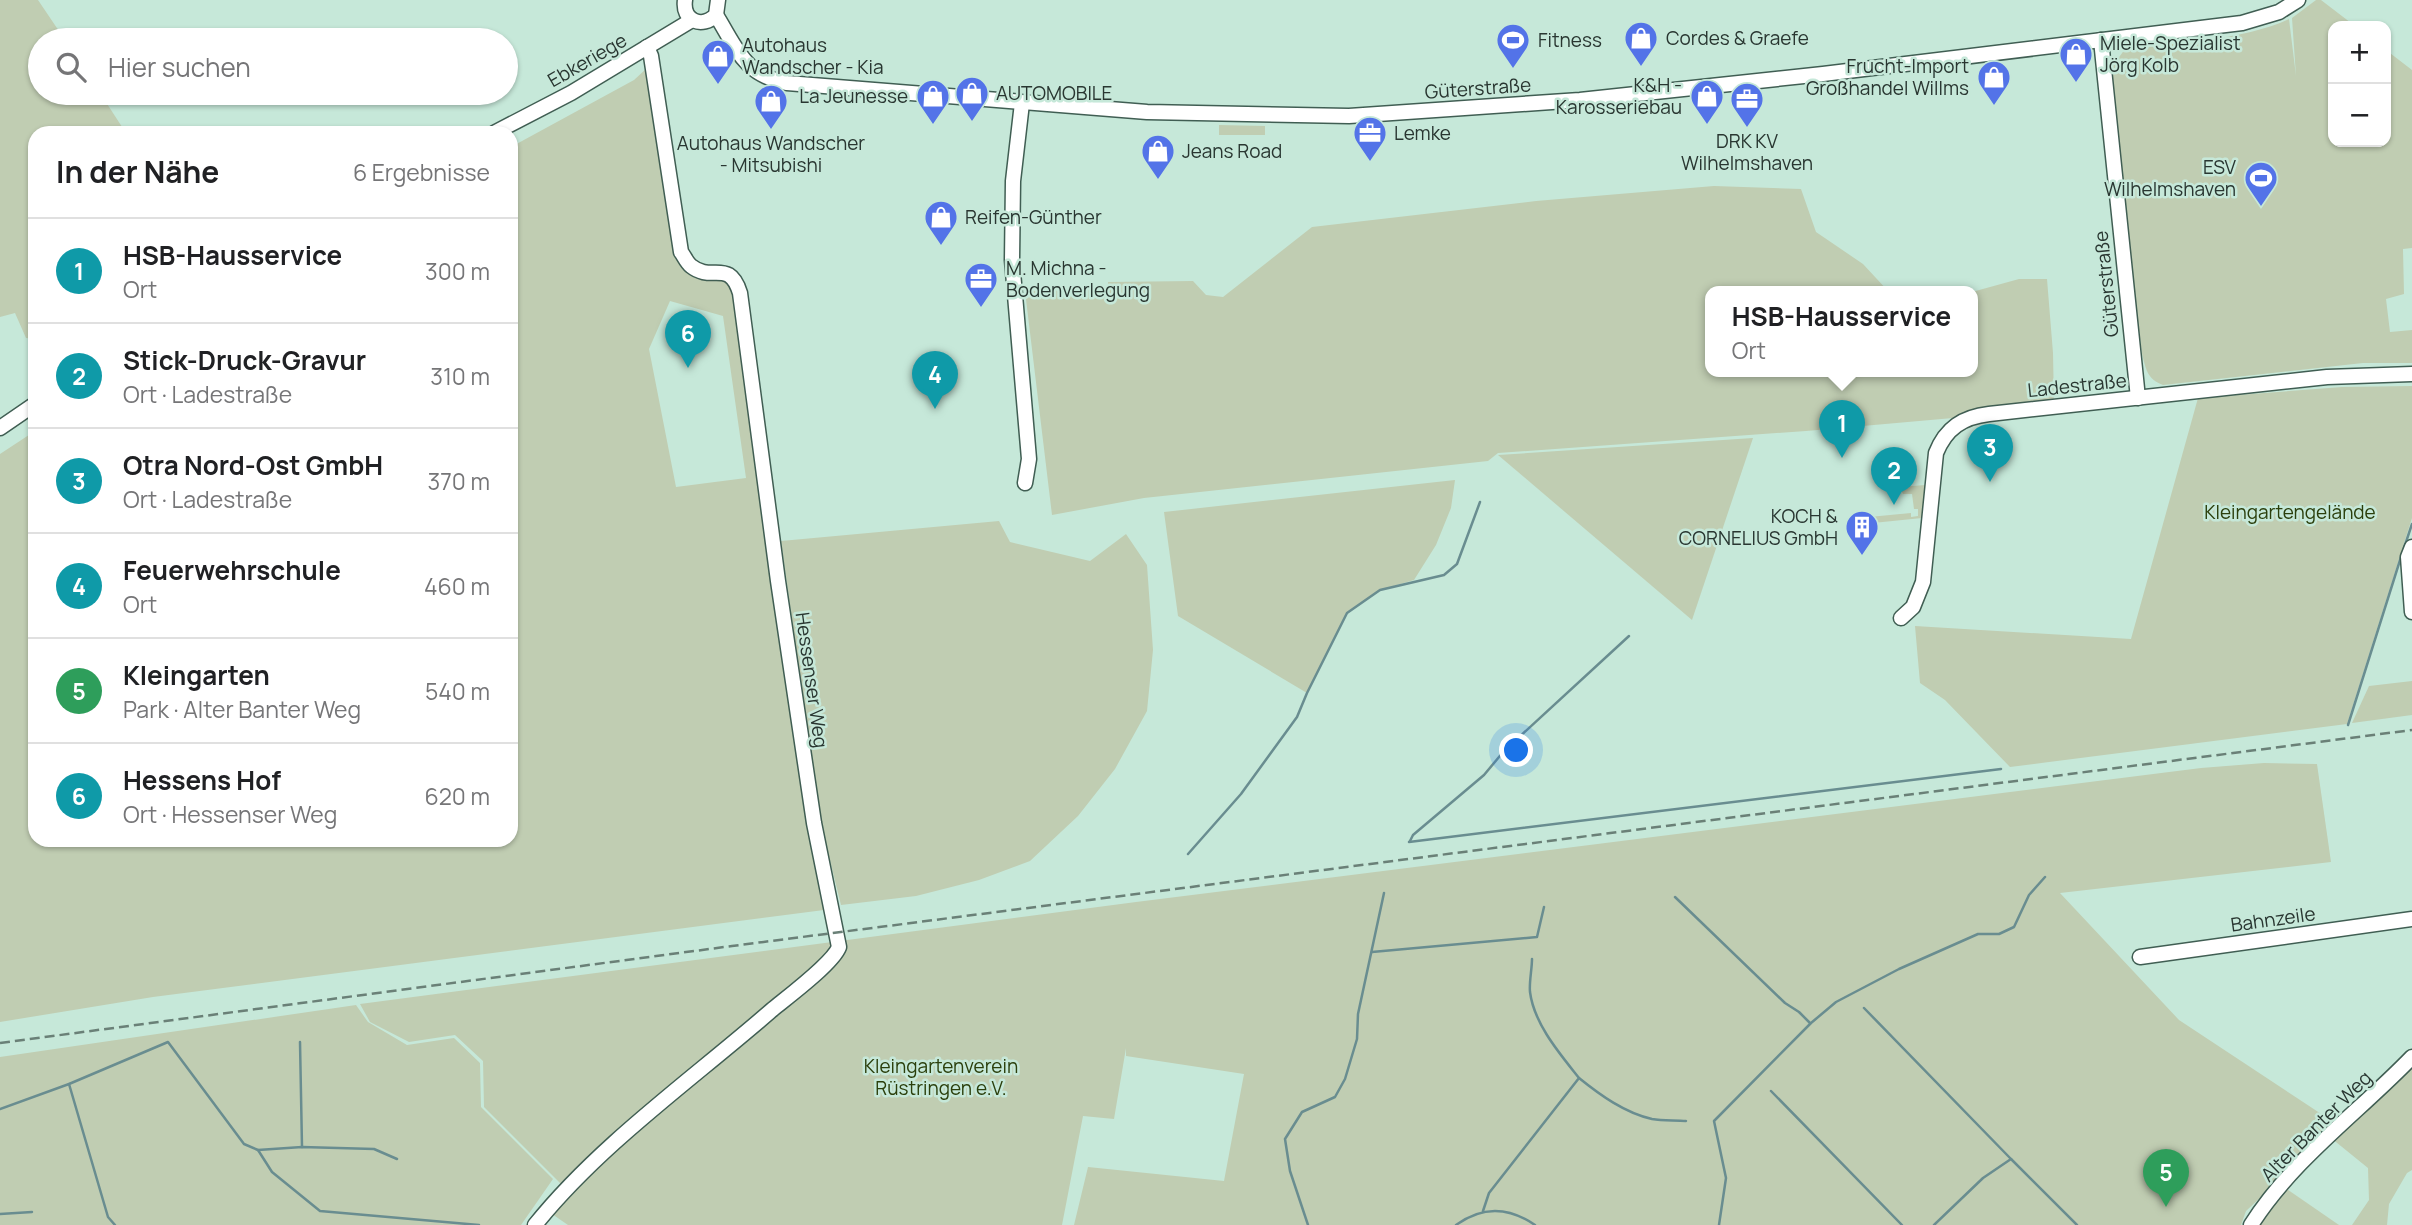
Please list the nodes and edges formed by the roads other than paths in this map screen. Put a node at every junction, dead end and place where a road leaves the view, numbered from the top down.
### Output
1 (718, 0) edge
2 (2298, 0) edge
3 (696, 14) edge
4 (2101, 40) junction
5 (648, 47) junction
6 (1022, 103) junction
7 (507, 126) edge
8 (2412, 374) edge
9 (2137, 398) junction
10 (28, 409) edge
11 (0, 428) edge
12 (1025, 483) dead end
13 (2412, 547) edge
14 (2412, 612) edge
15 (1900, 618) dead end
16 (2412, 919) edge
17 (2140, 957) dead end
18 (2412, 1057) edge
19 (535, 1225) edge
20 (2251, 1225) edge

1 - 3 street
2 - 4 street, Güterstraße
3 - 5 street, Ebkeriege
3 - 6 street, Güterstraße
4 - 6 street, Güterstraße
4 - 9 street, Güterstraße
5 - 7 street, Ebkeriege
5 - 19 street, Hessenser Weg
6 - 12 street
8 - 9 street, Ladestraße
9 - 15 street, Ladestraße
10 - 11 street
13 - 14 street
16 - 17 street, Bahnzeile
18 - 20 street, Alter Banter Weg

